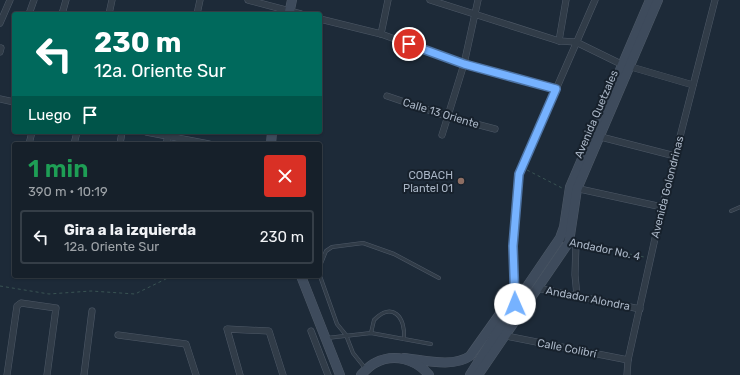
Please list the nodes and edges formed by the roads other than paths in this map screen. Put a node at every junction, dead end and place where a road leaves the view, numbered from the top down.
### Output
1 (10, 0) edge
2 (34, 0) edge
3 (66, 0) edge
4 (112, 0) edge
5 (200, 0) edge
6 (248, 0) edge
7 (292, 0) edge
8 (388, 0) edge
9 (430, 0) edge
10 (478, 0) edge
11 (566, 0) edge
12 (595, 0) edge
13 (650, 0) edge
14 (658, 0) edge
15 (715, 0) edge
16 (30, 12) edge
17 (63, 12) edge
18 (109, 12) edge
19 (198, 12) edge
20 (286, 12) edge
21 (289, 12) edge
22 (475, 15) junction
23 (322, 19) edge
24 (0, 23) edge
25 (381, 34) junction
26 (559, 41) junction
27 (576, 42) junction
28 (464, 64) junction
29 (625, 66) junction
30 (693, 85) junction
31 (556, 89) junction
32 (387, 96) dead end
33 (0, 99) edge
34 (12, 102) edge
35 (449, 117) junction
36 (495, 129) dead end
37 (168, 134) edge
38 (442, 135) dead end
39 (596, 136) junction
40 (201, 142) edge
41 (674, 156) junction
42 (570, 188) junction
43 (662, 207) junction
44 (740, 207) edge
45 (731, 211) dead end
46 (568, 241) junction
47 (322, 261) edge
48 (302, 278) edge
49 (321, 278) edge
50 (439, 278) dead end
51 (536, 288) junction
52 (577, 296) junction
53 (515, 304) junction
54 (640, 309) junction
55 (92, 311) dead end
56 (311, 331) dead end
57 (371, 333) junction
58 (118, 334) dead end
59 (346, 335) junction
60 (506, 336) junction
61 (325, 339) junction
62 (404, 339) junction
63 (431, 344) dead end
64 (404, 358) junction
65 (628, 360) junction
66 (485, 365) junction
67 (363, 372) edge
68 (7, 375) edge
69 (47, 375) edge
70 (84, 375) edge
71 (196, 375) edge
72 (240, 375) edge
73 (283, 375) edge
74 (328, 375) edge
75 (340, 375) edge
76 (429, 375) edge
77 (470, 375) edge
78 (478, 375) edge
79 (487, 375) edge
80 (627, 375) edge

1 - 24 street
2 - 16 street
3 - 17 street
4 - 18 street
5 - 19 street
6 - 20 street
7 - 21 main road
8 - 25 street
9 - 22 street
10 - 22 street
11 - 26 street
12 - 27 street
13 - 29 main road, Avenida Quetzales
14 - 29 main road, Avenida Quetzales
15 - 30 street, Avenida Golondrinas
22 - 26 street
22 - 28 street
23 - 25 street
25 - 28 street
26 - 27 street
27 - 29 street
27 - 31 street
28 - 31 street
28 - 35 street
29 - 30 street
29 - 39 main road, Avenida Quetzales
30 - 41 street, Avenida Golondrinas
31 - 53 street
32 - 35 street, Calle 13 Oriente
33 - 34 street
35 - 36 street, Calle 13 Oriente
35 - 38 street
37 - 40 street
39 - 41 street
39 - 42 main road, Avenida Quetzales
41 - 43 street, Avenida Golondrinas
42 - 43 street
42 - 46 main road, Avenida Quetzales
43 - 54 street, Avenida Golondrinas
44 - 45 lane
46 - 51 main road
46 - 52 street
46 - 53 main road
47 - 50 lane
48 - 61 main road
49 - 59 lane
51 - 52 street, Andador Alondra
51 - 60 main road
52 - 54 street, Andador Alondra
53 - 64 main road
53 - 77 main road
54 - 65 street, Avenida Golondrinas
55 - 70 street
56 - 74 street
57 - 59 lane
57 - 62 lane
57 - 62 lane
58 - 71 street
59 - 61 lane
59 - 67 lane
60 - 65 street, Calle Colibrí
60 - 66 main road
61 - 75 main road
62 - 63 lane
64 - 67 main road
64 - 76 main road
65 - 80 street, Avenida Golondrinas
66 - 78 main road
66 - 79 street
68 - 69 street
72 - 73 street

